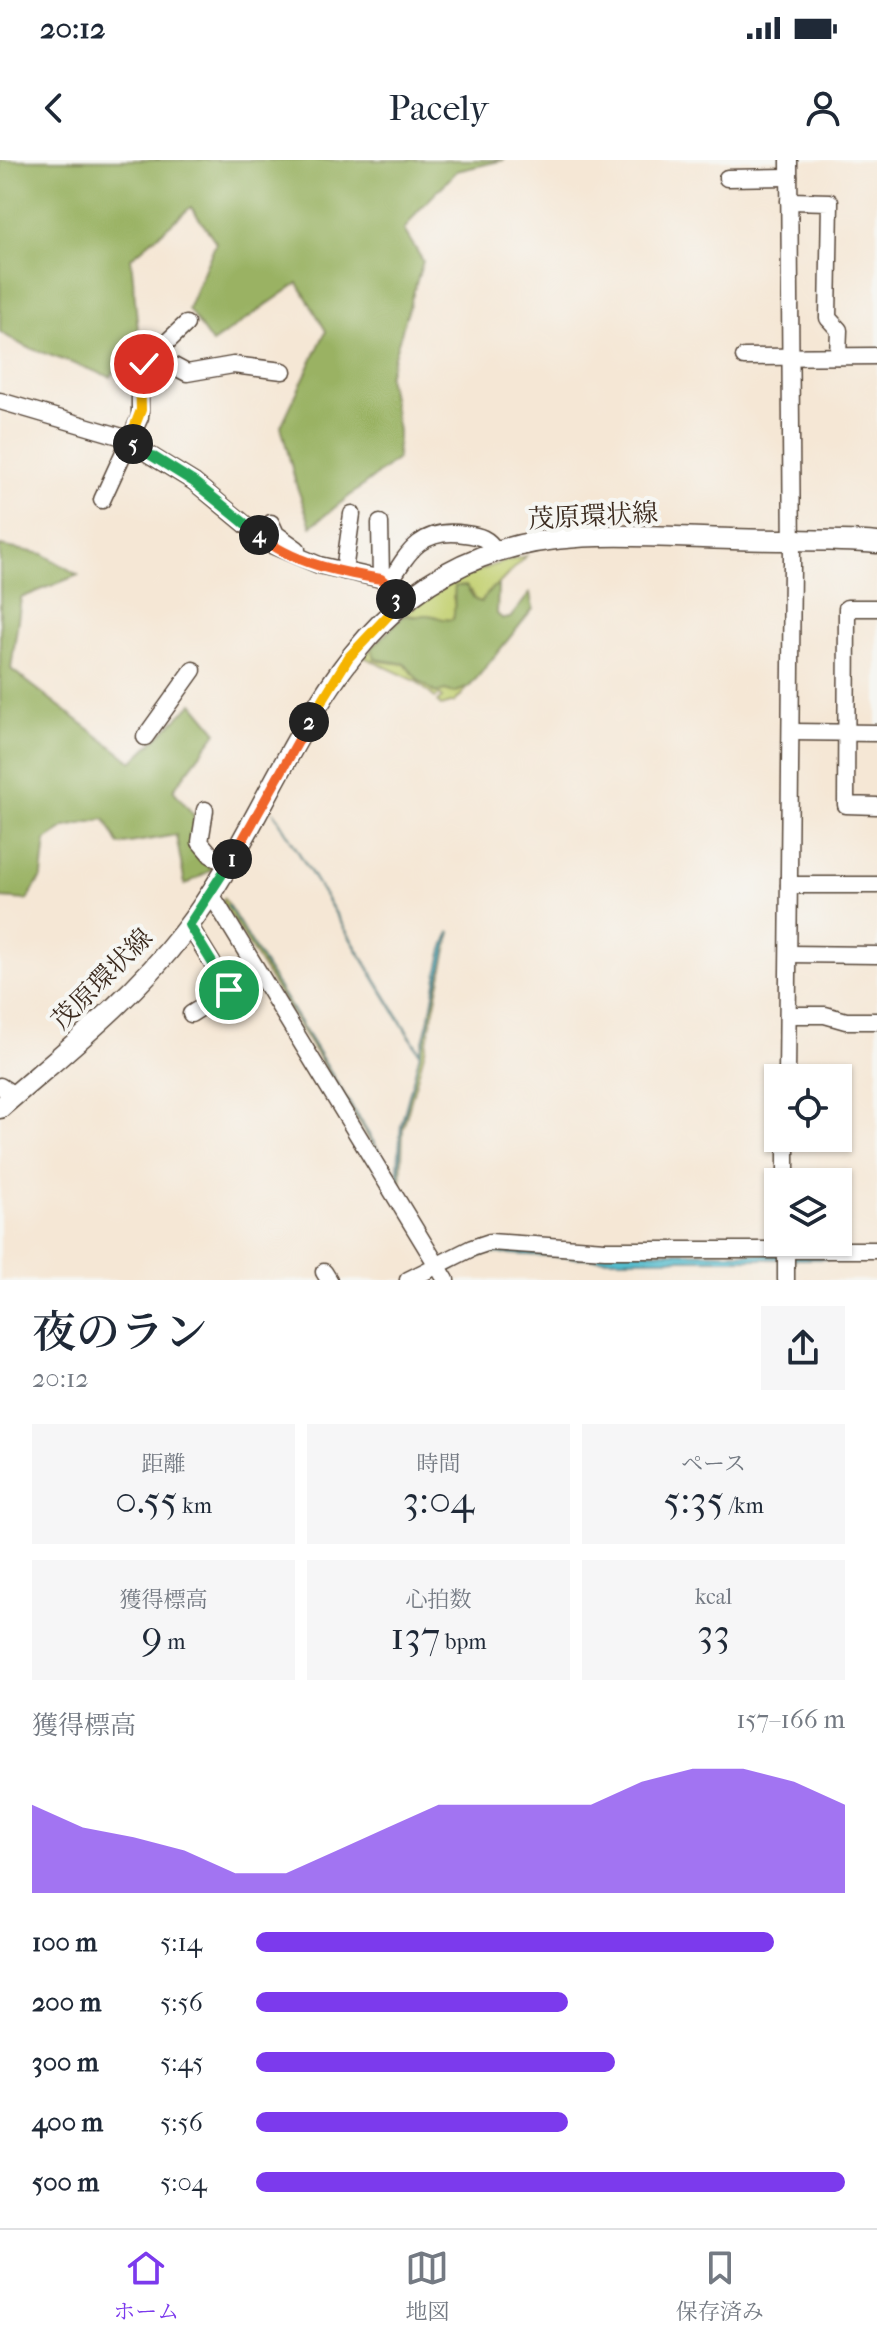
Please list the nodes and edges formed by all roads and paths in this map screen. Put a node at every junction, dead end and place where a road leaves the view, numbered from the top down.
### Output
1 (789, 168) edge
2 (727, 178) dead end
3 (789, 201) junction
4 (186, 324) dead end
5 (153, 355) junction
6 (789, 356) junction
7 (838, 356) junction
8 (877, 356) edge
9 (744, 357) dead end
10 (283, 371) dead end
11 (0, 401) edge
12 (129, 441) junction
13 (102, 500) dead end
14 (352, 514) dead end
15 (271, 523) dead end
16 (380, 523) dead end
17 (791, 540) junction
18 (877, 543) edge
19 (496, 551) junction
20 (319, 565) junction
21 (344, 571) junction
22 (384, 582) junction
23 (399, 604) junction
24 (877, 608) edge
25 (193, 670) dead end
26 (791, 732) junction
27 (844, 733) junction
28 (877, 733) edge
29 (145, 737) dead end
30 (877, 806) edge
31 (205, 810) dead end
32 (229, 866) junction
33 (789, 885) junction
34 (877, 885) edge
35 (211, 894) junction
36 (189, 925) junction
37 (789, 954) junction
38 (877, 955) edge
39 (191, 1014) dead end
40 (788, 1015) junction
41 (877, 1021) edge
42 (787, 1064) edge
43 (5, 1096) edge
44 (764, 1246) edge
45 (852, 1249) edge
46 (877, 1250) edge
47 (786, 1256) edge
48 (443, 1274) edge
49 (408, 1280) edge
50 (786, 1280) edge

1 - 2 street
1 - 3 street
3 - 6 street
3 - 7 street
4 - 5 street
5 - 10 street
5 - 12 street
6 - 7 street
6 - 9 street
6 - 17 street
7 - 8 street
11 - 12 street
12 - 13 street
12 - 20 street
14 - 21 street
15 - 20 street
16 - 22 street
17 - 18 main road, 茂原環状線
17 - 19 main road, 茂原環状線
17 - 26 street
19 - 22 street
19 - 23 main road, 茂原環状線
20 - 21 street
21 - 22 street
22 - 23 street
23 - 32 main road, 茂原環状線
24 - 27 street
25 - 29 street
26 - 27 street
26 - 33 street
27 - 28 street
27 - 30 street
31 - 32 street
32 - 35 main road, 茂原環状線
33 - 34 street
33 - 37 street
35 - 36 main road, 茂原環状線
35 - 48 street
36 - 39 street
36 - 43 main road, 茂原環状線
37 - 38 street
37 - 40 street
40 - 41 street
40 - 42 street
44 - 48 street
45 - 46 street
47 - 50 street
48 - 49 street

